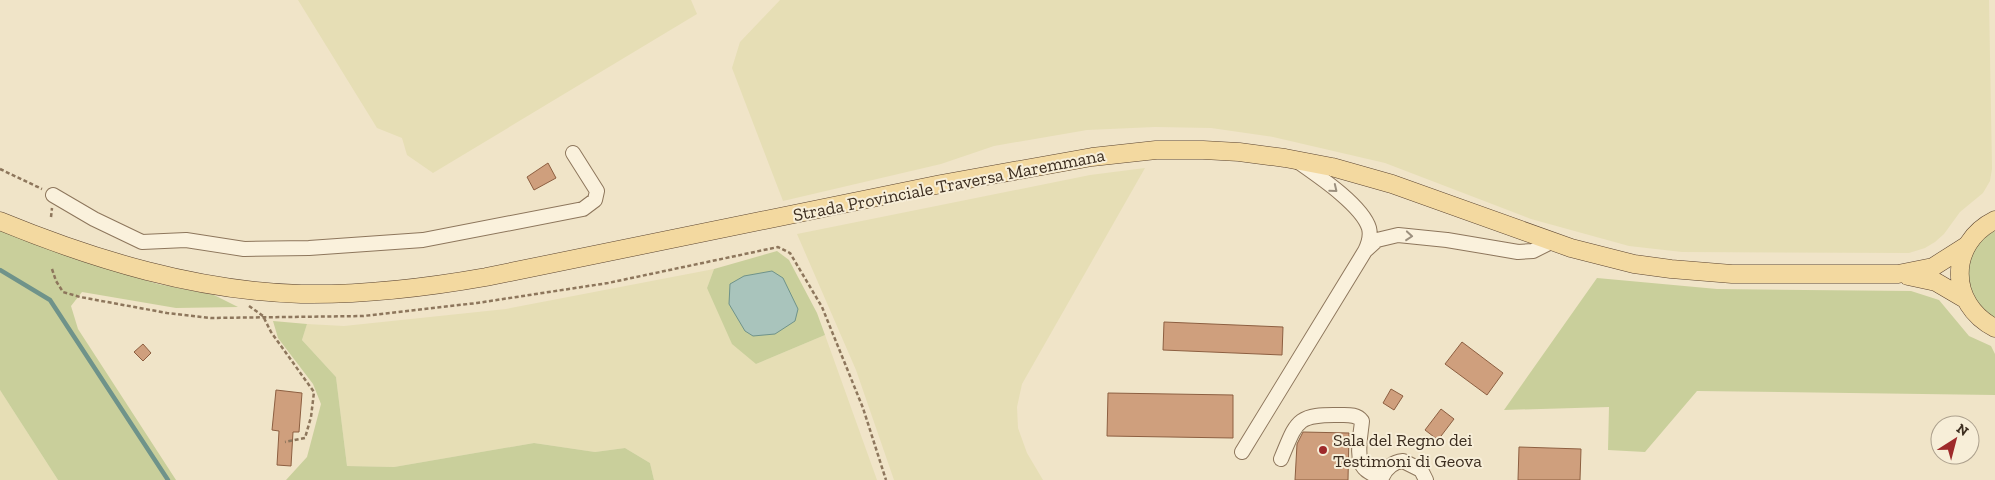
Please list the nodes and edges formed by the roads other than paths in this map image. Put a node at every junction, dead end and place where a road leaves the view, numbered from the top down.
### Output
1 (573, 153) dead end
2 (1295, 160) junction
3 (52, 194) road end
4 (1992, 218) edge
5 (0, 221) edge
6 (1551, 242) junction
7 (1966, 246) junction
8 (1365, 251) junction
9 (1898, 274) junction
10 (1965, 298) junction
11 (1995, 328) edge
12 (1242, 452) dead end
13 (1281, 459) dead end
14 (1381, 479) edge
15 (1426, 480) edge

1 - 3 street
2 - 5 main road, Strada Provinciale Traversa Maremmana
2 - 6 main road, Strada Provinciale Traversa Maremmana
2 -> 8 street
4 - 7 main road
8 -> 6 street
6 - 9 main road, Strada Provinciale Traversa Maremmana
7 - 9 main road, Strada Provinciale Traversa Maremmana
7 - 10 main road
8 - 12 street
9 - 10 main road, Strada Provinciale Traversa Maremmana
10 - 11 main road
13 - 14 street
14 - 15 street

